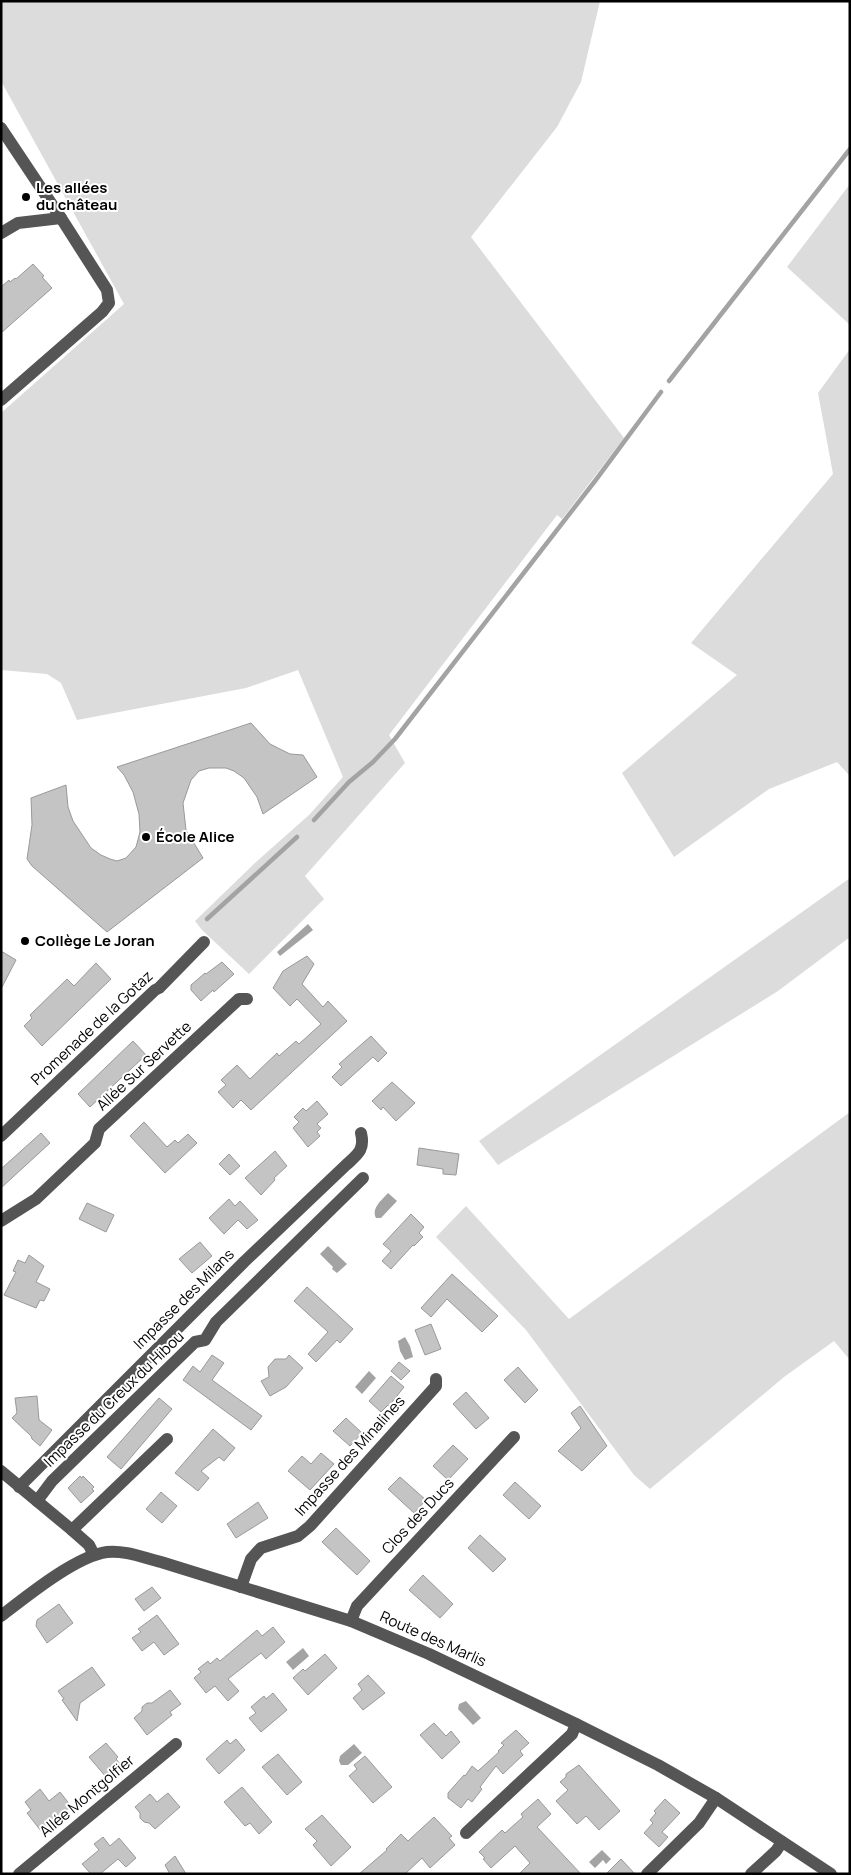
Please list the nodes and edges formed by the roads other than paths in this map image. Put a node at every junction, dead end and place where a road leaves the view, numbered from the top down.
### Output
1 (1, 128) edge
2 (62, 218) junction
3 (1, 233) edge
4 (1, 400) edge
5 (204, 942) dead end
6 (246, 999) dead end
7 (360, 1133) dead end
8 (1, 1136) edge
9 (363, 1178) dead end
10 (1, 1222) edge
11 (436, 1379) dead end
12 (514, 1437) dead end
13 (167, 1439) dead end
14 (1, 1471) edge
15 (19, 1487) junction
16 (37, 1501) junction
17 (72, 1530) junction
18 (94, 1555) junction
19 (241, 1587) junction
20 (1, 1616) edge
21 (351, 1621) junction
22 (576, 1724) junction
23 (176, 1744) dead end
24 (716, 1798) junction
25 (466, 1833) dead end
26 (782, 1842) junction
27 (19, 1874) edge
28 (647, 1874) edge
29 (751, 1874) edge
30 (830, 1874) edge

1 - 2 street
2 - 3 street
2 - 4 street
5 - 8 street, Promenade de la Gotaz
6 - 10 street, Allée Sur Servette
7 - 15 street, Impasse des Milans
9 - 16 street, Impasse du Creux du Hibou
11 - 19 street, Impasse des Minalines
12 - 21 street, Clos des Ducs
13 - 17 street
14 - 15 street
15 - 16 street
16 - 17 street
17 - 18 street
18 - 19 street, Route des Marlis
18 - 20 street, Route des Marlis
19 - 21 street, Route des Marlis
21 - 22 street, Route des Marlis
22 - 24 street, Route des Marlis
22 - 25 street
23 - 27 street, Allée Montgolfier
24 - 26 street, Route des Marlis
24 - 28 street
26 - 29 street
26 - 30 street, Route des Marlis

